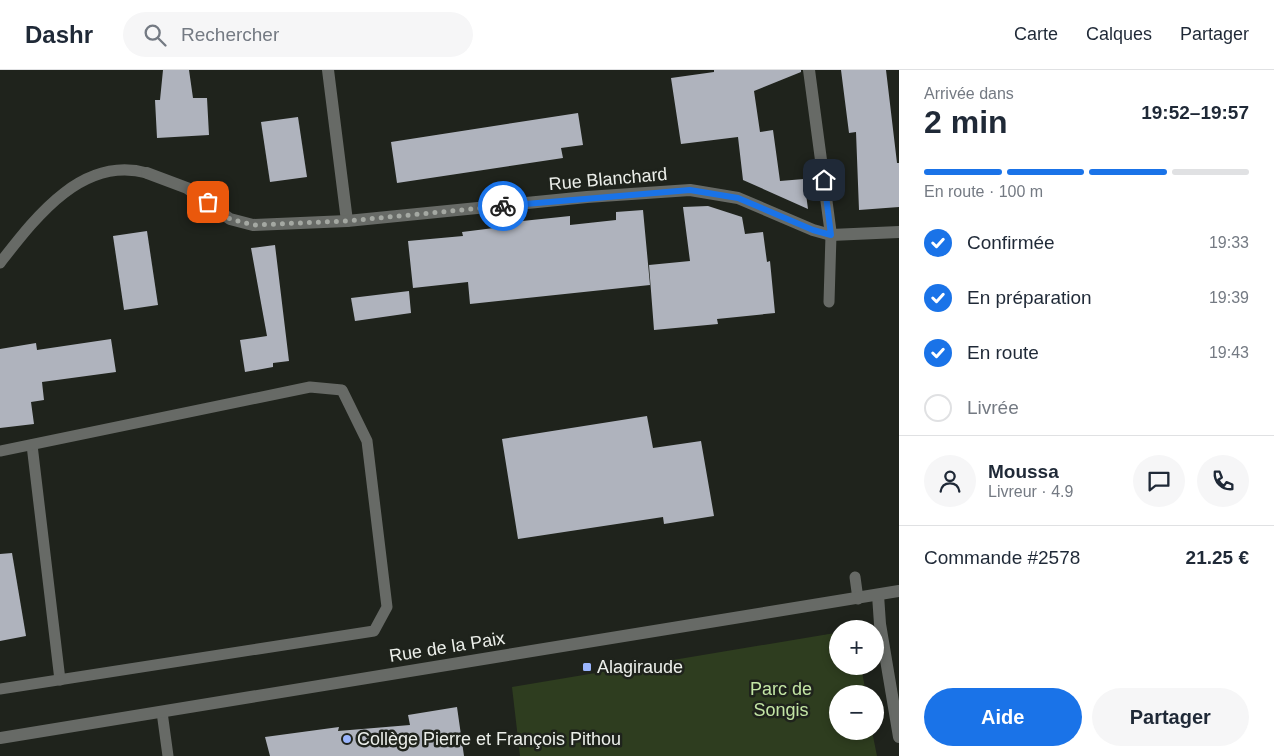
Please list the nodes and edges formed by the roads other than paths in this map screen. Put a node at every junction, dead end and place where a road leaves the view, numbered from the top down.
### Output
1 (328, 70) edge
2 (809, 70) edge
3 (147, 173) joint
4 (347, 221) junction
5 (899, 232) edge
6 (831, 235) junction
7 (0, 263) edge
8 (829, 302) dead end
9 (32, 444) junction
10 (0, 451) edge
11 (855, 576) dead end
12 (899, 591) edge
13 (878, 595) junction
14 (858, 599) junction
15 (60, 680) junction
16 (0, 689) edge
17 (162, 712) junction
18 (899, 736) edge
19 (0, 738) edge
20 (168, 756) edge

1 - 4 street
2 - 6 street
3 - 4 street, Rue Blanchard
3 - 7 lane
4 - 6 street, Rue Blanchard
5 - 6 street, Rue Blanchard
6 - 8 lane
9 - 10 lane
9 - 15 lane
9 - 15 lane
11 - 14 lane
12 - 13 street, Rue de la Paix
13 - 14 street, Rue de la Paix
13 - 18 street
14 - 17 street, Rue de la Paix
15 - 16 lane
17 - 19 street, Rue de la Paix
17 - 20 lane

